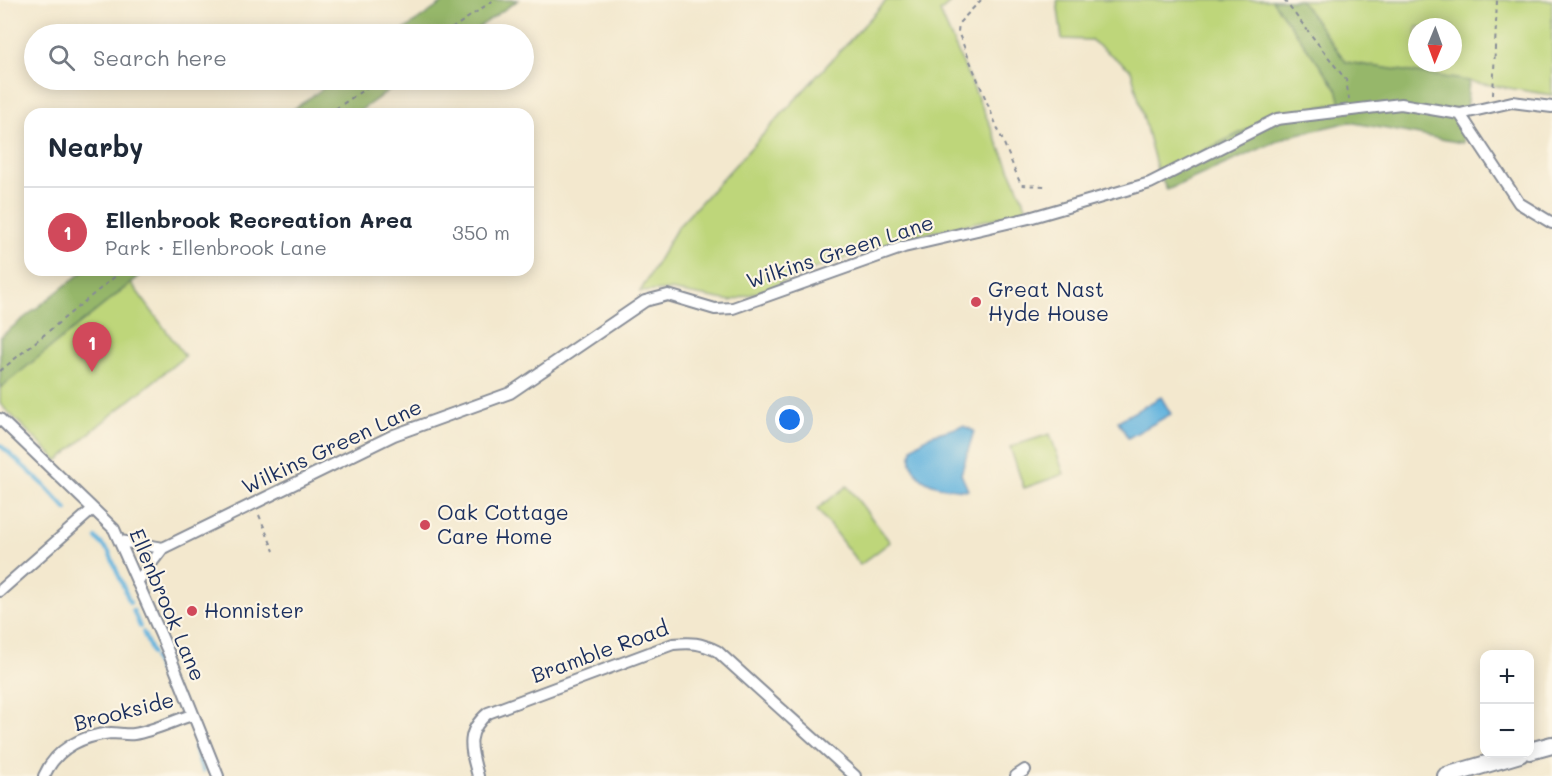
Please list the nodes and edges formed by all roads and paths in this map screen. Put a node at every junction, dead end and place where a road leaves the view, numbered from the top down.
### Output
1 (494, 0) edge
2 (981, 0) edge
3 (1284, 0) edge
4 (1497, 0) edge
5 (459, 24) edge
6 (363, 90) edge
7 (1493, 107) junction
8 (1552, 107) edge
9 (337, 108) edge
10 (1351, 110) junction
11 (1460, 114) junction
12 (1046, 186) dead end
13 (1552, 223) edge
14 (116, 276) edge
15 (0, 371) edge
16 (0, 419) edge
17 (255, 504) junction
18 (93, 509) junction
19 (120, 541) junction
20 (163, 548) junction
21 (274, 551) dead end
22 (137, 582) junction
23 (0, 591) edge
24 (192, 715) junction
25 (1552, 745) edge
26 (1534, 750) edge
27 (1504, 758) edge
28 (44, 776) edge
29 (218, 776) edge
30 (478, 776) edge
31 (855, 776) edge
32 (1446, 776) edge

1 - 5 path
2 - 12 path
3 - 10 path
4 - 7 path
6 - 9 path
7 - 8 street
7 - 11 street
10 - 11 street, Wilkins Green Lane
10 - 17 street, Wilkins Green Lane
11 - 13 street
14 - 15 path
16 - 18 street, Ellenbrook Lane
17 - 20 street, Wilkins Green Lane
17 - 21 path
18 - 19 street, Ellenbrook Lane
18 - 23 street
19 - 20 street
19 - 22 street, Ellenbrook Lane
20 - 22 street, Wilkins Green Lane
22 - 24 street, Ellenbrook Lane
24 - 28 street, Brookside
24 - 29 street, Ellenbrook Lane
25 - 26 main road
27 - 32 main road
30 - 31 street, Bramble Road

